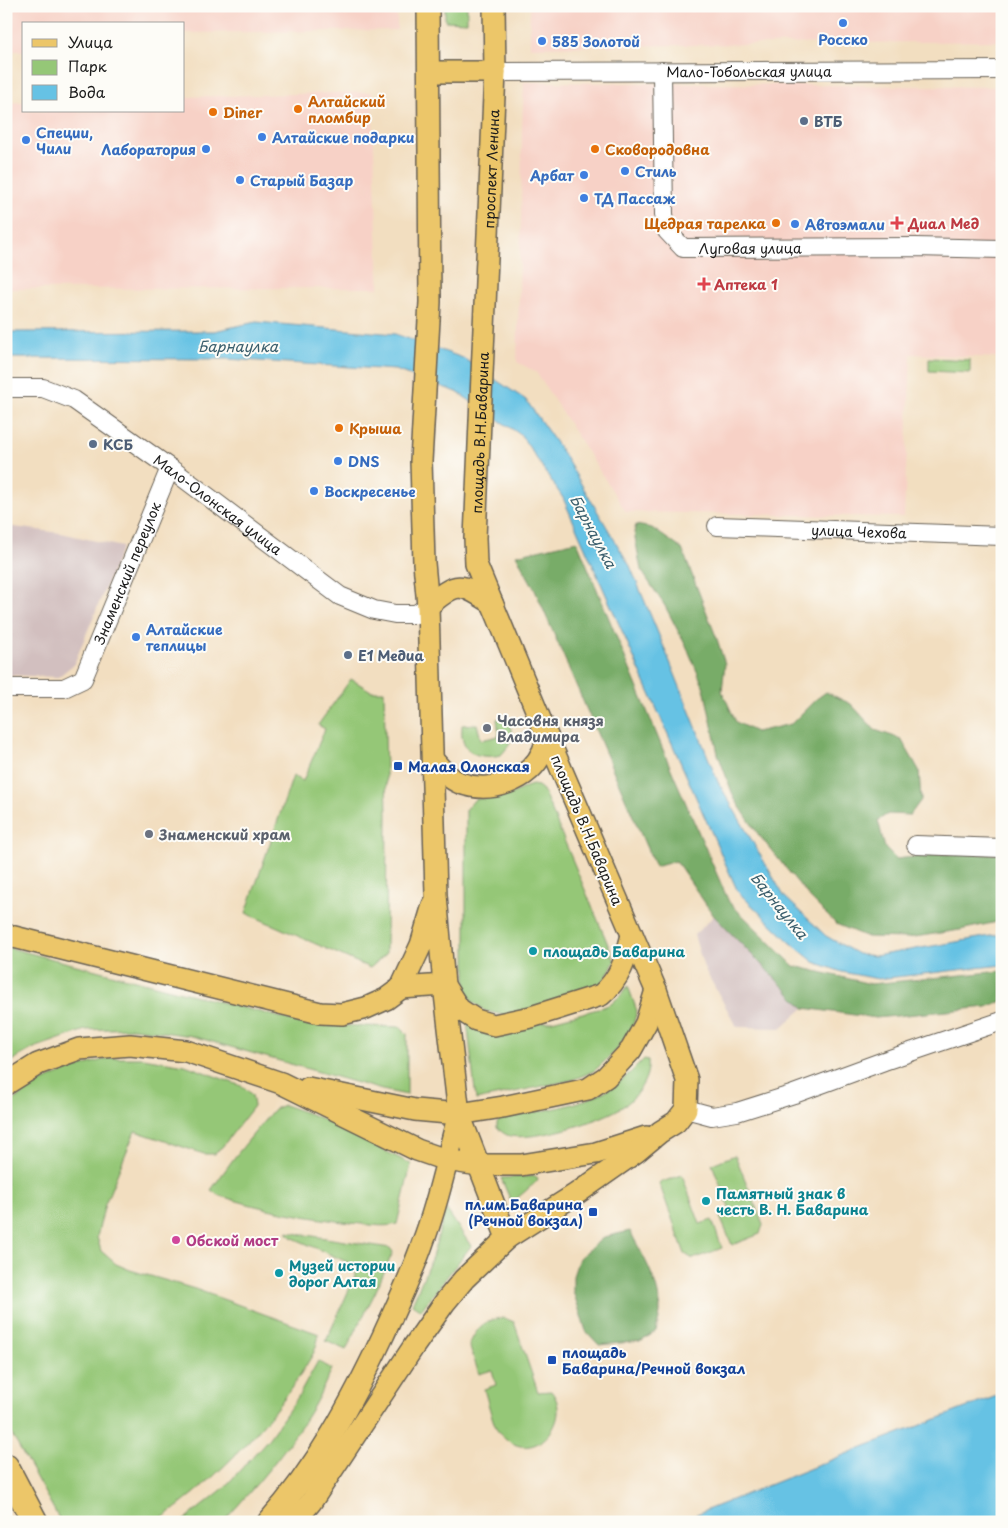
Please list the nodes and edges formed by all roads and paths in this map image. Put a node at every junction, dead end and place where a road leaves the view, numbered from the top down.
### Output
1 (428, 6) edge
2 (494, 6) edge
3 (1002, 70) edge
4 (662, 71) junction
5 (429, 72) junction
6 (495, 72) junction
7 (1002, 249) edge
8 (483, 332) joint
9 (6, 388) edge
10 (170, 468) junction
11 (717, 526) dead end
12 (1002, 536) edge
13 (492, 603) junction
14 (428, 606) junction
15 (6, 688) edge
16 (547, 736) junction
17 (433, 760) junction
18 (916, 845) dead end
19 (1002, 848) edge
20 (436, 895) junction
21 (6, 935) edge
22 (632, 935) junction
23 (444, 985) junction
24 (400, 988) junction
25 (656, 990) junction
26 (1002, 1021) edge
27 (281, 1083) junction
28 (6, 1084) edge
29 (686, 1109) junction
30 (459, 1114) junction
31 (660, 1132) junction
32 (446, 1160) junction
33 (479, 1164) junction
34 (507, 1238) junction
35 (6, 1468) edge
36 (35, 1522) edge
37 (268, 1522) edge
38 (294, 1522) edge

1 - 5 main road
2 - 6 main road, проспект Ленина
3 - 4 street, Мало-Тобольская улица
4 - 6 street, Мало-Тобольская улица
4 - 7 street, Луговая улица
5 - 6 main road
5 - 14 main road
6 - 8 main road, проспект Ленина
8 - 13 main road, площадь В.Н.Баварина
9 - 10 street, Мало-Олонская улица
10 - 14 street, Мало-Олонская улица
10 - 15 street, Знаменский переулок
11 - 12 street, улица Чехова
13 - 14 main road
13 - 16 main road, площадь В.Н.Баварина
14 - 17 main road
16 - 17 main road
16 - 22 main road, площадь В.Н.Баварина
17 - 20 main road
18 - 19 street
20 - 23 main road
20 - 24 main road
21 - 24 main road
22 - 23 main road
22 - 25 main road, площадь В.Н.Баварина
23 - 24 main road
23 - 30 main road
25 - 29 main road, площадь В.Н.Баварина
25 - 30 main road
26 - 29 street
27 - 28 main road
27 - 30 main road
27 - 32 main road
29 - 31 main road
30 - 32 main road
30 - 33 main road
31 - 33 main road
31 - 34 main road
32 - 33 main road
32 - 37 main road
33 - 34 main road
34 - 38 main road
35 - 36 highway

